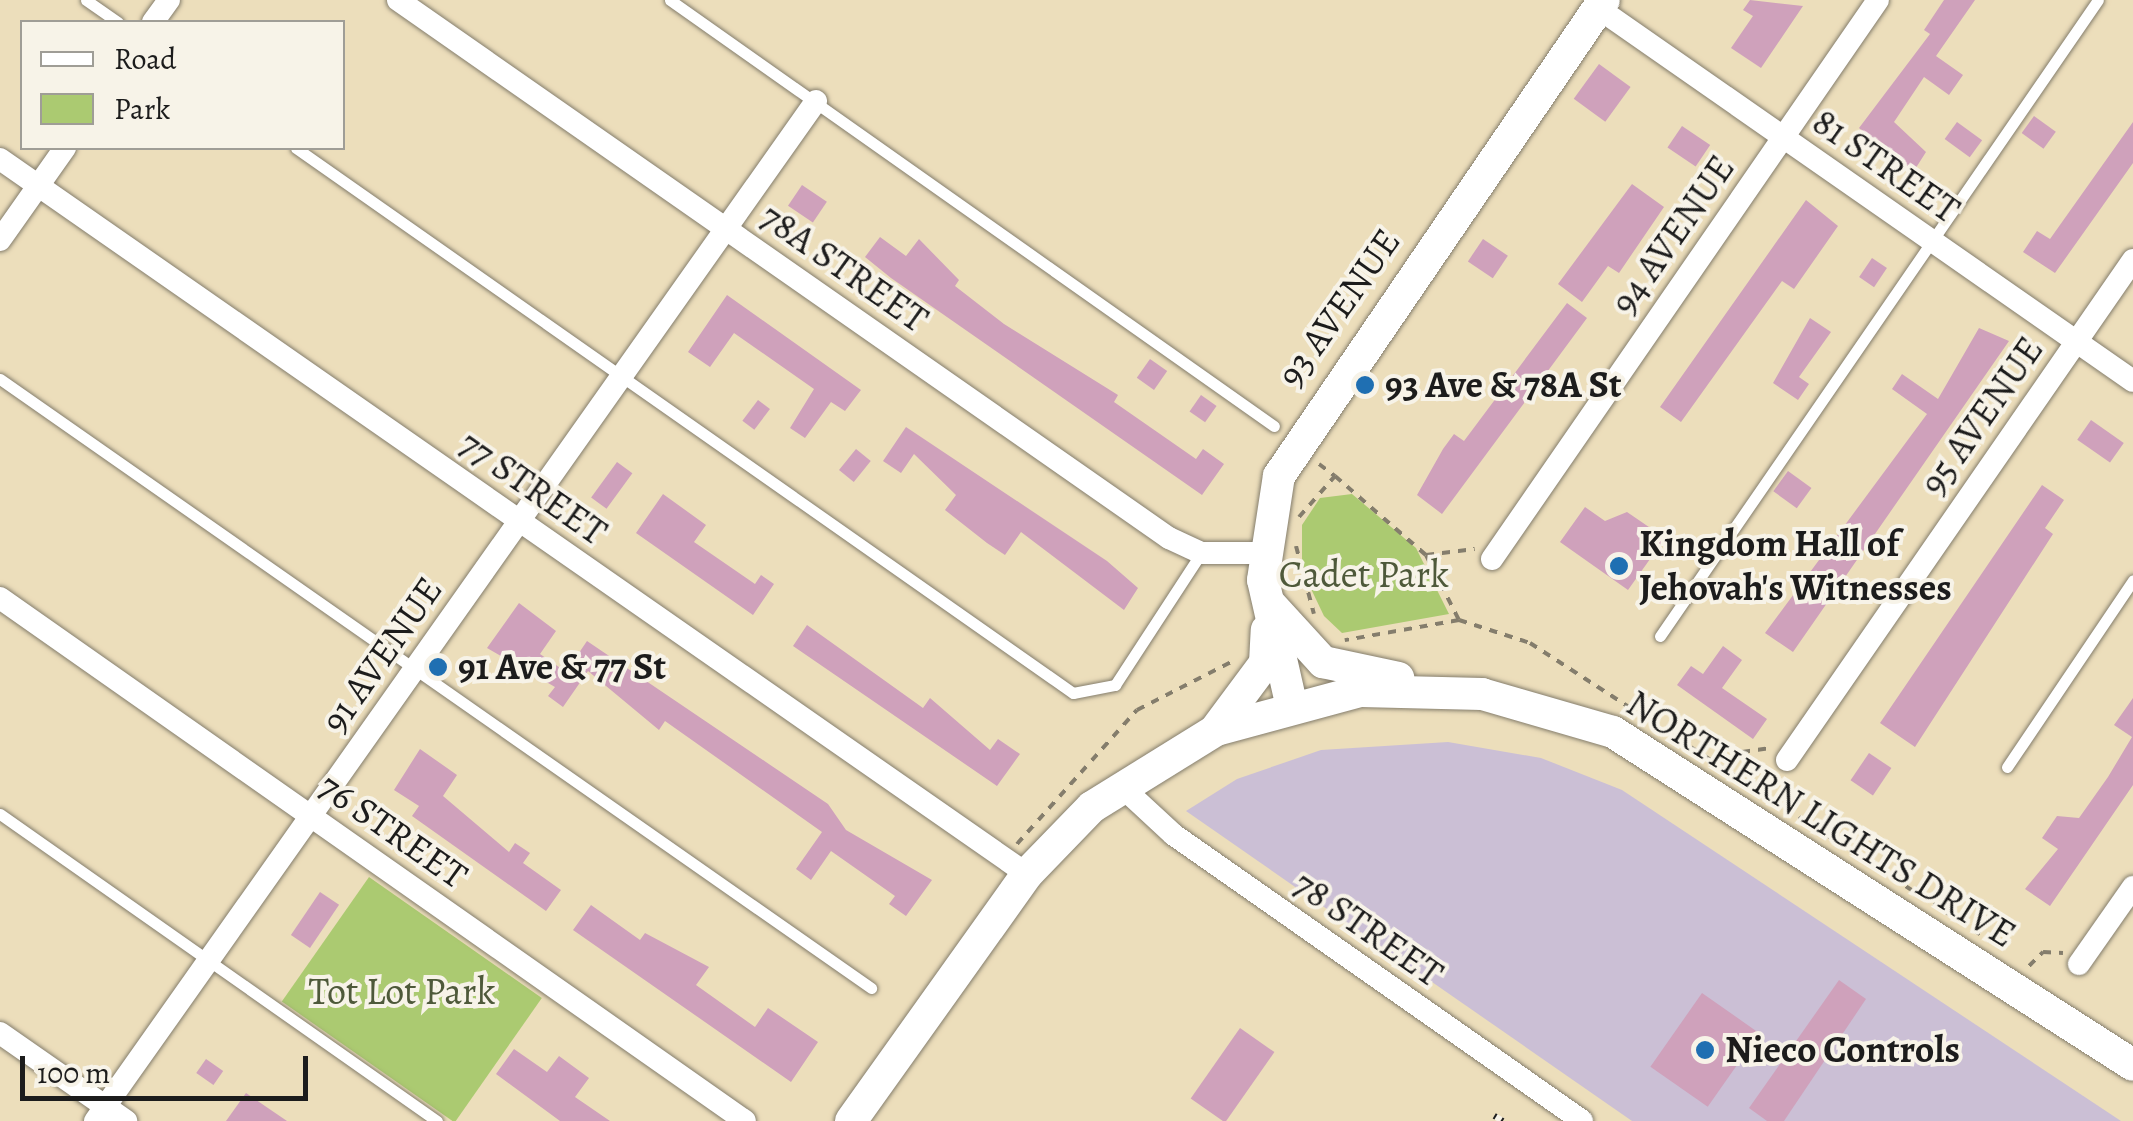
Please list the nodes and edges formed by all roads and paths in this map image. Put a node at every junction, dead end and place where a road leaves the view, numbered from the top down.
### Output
1 (86, 0) edge
2 (398, 0) edge
3 (670, 0) edge
4 (1878, 0) edge
5 (2098, 0) edge
6 (1601, 4) edge
7 (115, 20) edge
8 (816, 101) junction
9 (1783, 136) junction
10 (64, 150) edge
11 (299, 150) edge
12 (0, 159) edge
13 (38, 186) junction
14 (725, 228) junction
15 (0, 240) edge
16 (1930, 240) junction
17 (2133, 260) edge
18 (2076, 342) junction
19 (622, 376) junction
20 (0, 379) edge
21 (2133, 382) edge
22 (1274, 426) dead end
23 (520, 521) junction
24 (1498, 549) joint
25 (1201, 553) junction
26 (1262, 553) junction
27 (1426, 555) junction
28 (2133, 580) edge
29 (0, 598) edge
30 (1266, 600) junction
31 (1459, 620) junction
32 (1327, 628) dead end
33 (1660, 636) dead end
34 (1340, 642) dead end
35 (414, 670) junction
36 (1463, 692) junction
37 (1291, 703) junction
38 (1216, 730) junction
39 (1787, 760) joint
40 (2007, 767) dead end
41 (1728, 769) junction
42 (1121, 786) junction
43 (0, 814) edge
44 (311, 816) junction
45 (1027, 874) junction
46 (2133, 887) edge
47 (1996, 944) dead end
48 (2012, 955) dead end
49 (211, 960) junction
50 (2079, 964) joint
51 (2029, 966) junction
52 (2045, 977) dead end
53 (871, 988) dead end
54 (0, 1033) edge
55 (2133, 1065) edge
56 (101, 1114) edge
57 (126, 1121) edge
58 (437, 1121) edge
59 (745, 1121) edge
60 (851, 1121) edge
61 (1582, 1121) edge

1 - 7 lane
2 - 14 street, 78A STREET
3 - 8 lane
4 - 9 street, 94 AVENUE
5 - 16 lane
6 - 9 street, 81 STREET
6 - 26 main road, 93 AVENUE
8 - 14 street, 91 AVENUE
8 - 22 lane
9 - 16 street, 81 STREET
9 - 24 street, 94 AVENUE
10 - 13 street
11 - 19 lane
12 - 13 street, 77 STREET
13 - 15 street
13 - 23 street, 77 STREET
14 - 19 street, 91 AVENUE
14 - 25 street, 78A STREET
16 - 18 street, 81 STREET
16 - 33 lane
17 - 18 street, 95 AVENUE
18 - 21 street, 81 STREET
18 - 39 street, 95 AVENUE
19 - 23 street, 91 AVENUE
19 - 25 lane
20 - 35 lane
23 - 35 street, 91 AVENUE
23 - 45 street, 77 STREET
24 - 27 path
25 - 26 street
26 - 30 main road, 93 AVENUE
27 - 31 path
27 - 32 path
28 - 40 lane
29 - 44 street, 76 STREET
30 - 36 main road
30 - 37 main road, 93 AVENUE
30 - 38 main road
31 - 34 path
31 - 41 path
35 - 44 street, 91 AVENUE
35 - 53 lane
36 - 37 main road, NORTHERN LIGHTS DRIVE
36 - 55 main road, NORTHERN LIGHTS DRIVE
37 - 38 main road, NORTHERN LIGHTS DRIVE
38 - 42 main road, NORTHERN LIGHTS DRIVE
39 - 41 path
41 - 47 path
42 - 45 main road, NORTHERN LIGHTS DRIVE
42 - 61 street, 78 STREET
43 - 49 lane
44 - 49 street, 91 AVENUE
44 - 59 street, 76 STREET
45 - 60 main road, NORTHERN LIGHTS DRIVE
46 - 50 street
48 - 51 path
49 - 56 street, 91 AVENUE
49 - 58 lane
50 - 51 path
51 - 52 path
54 - 56 street
56 - 57 street

